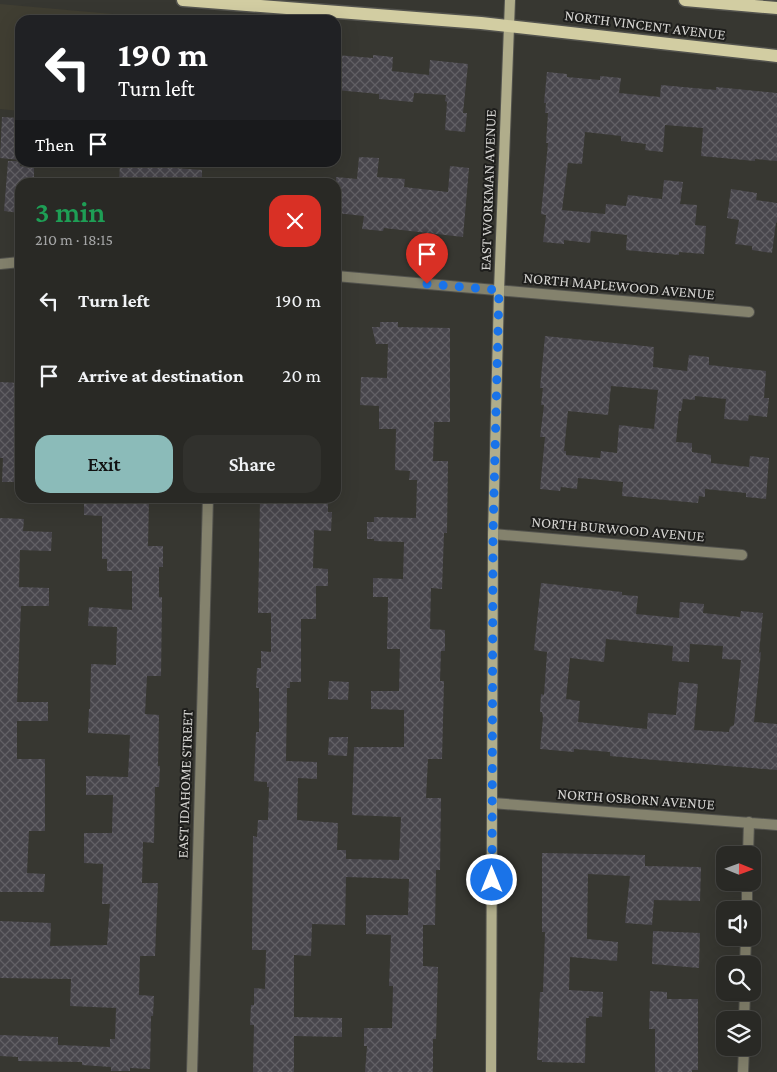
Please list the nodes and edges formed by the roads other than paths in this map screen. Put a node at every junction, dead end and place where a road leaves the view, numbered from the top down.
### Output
1 (183, 0) edge
2 (510, 0) edge
3 (685, 0) edge
4 (758, 3) edge
5 (777, 8) edge
6 (509, 26) junction
7 (777, 56) edge
8 (15, 262) edge
9 (0, 264) edge
10 (341, 276) edge
11 (499, 290) junction
12 (749, 312) dead end
13 (208, 503) edge
14 (493, 534) junction
15 (742, 555) dead end
16 (492, 803) junction
17 (749, 822) junction
18 (777, 825) edge
19 (748, 846) edge
20 (744, 1056) edge
21 (192, 1072) edge
22 (491, 1072) edge
23 (743, 1072) edge

1 - 6 main road, NORTH VINCENT AVENUE
2 - 6 street, EAST WORKMAN AVENUE
3 - 4 main road, NORTH VINCENT AVENUE
4 - 5 main road, NORTH VINCENT AVENUE
6 - 7 main road, NORTH VINCENT AVENUE
6 - 11 street, EAST WORKMAN AVENUE
8 - 9 street
10 - 11 street, NORTH MAPLEWOOD AVENUE
11 - 12 street, NORTH MAPLEWOOD AVENUE
11 - 14 street, EAST WORKMAN AVENUE
13 - 21 street, EAST IDAHOME STREET
14 - 15 street, NORTH BURWOOD AVENUE
14 - 16 street, EAST WORKMAN AVENUE
16 - 17 street, NORTH OSBORN AVENUE
16 - 22 street, EAST WORKMAN AVENUE
17 - 18 street, NORTH OSBORN AVENUE
17 - 19 street
20 - 23 street

